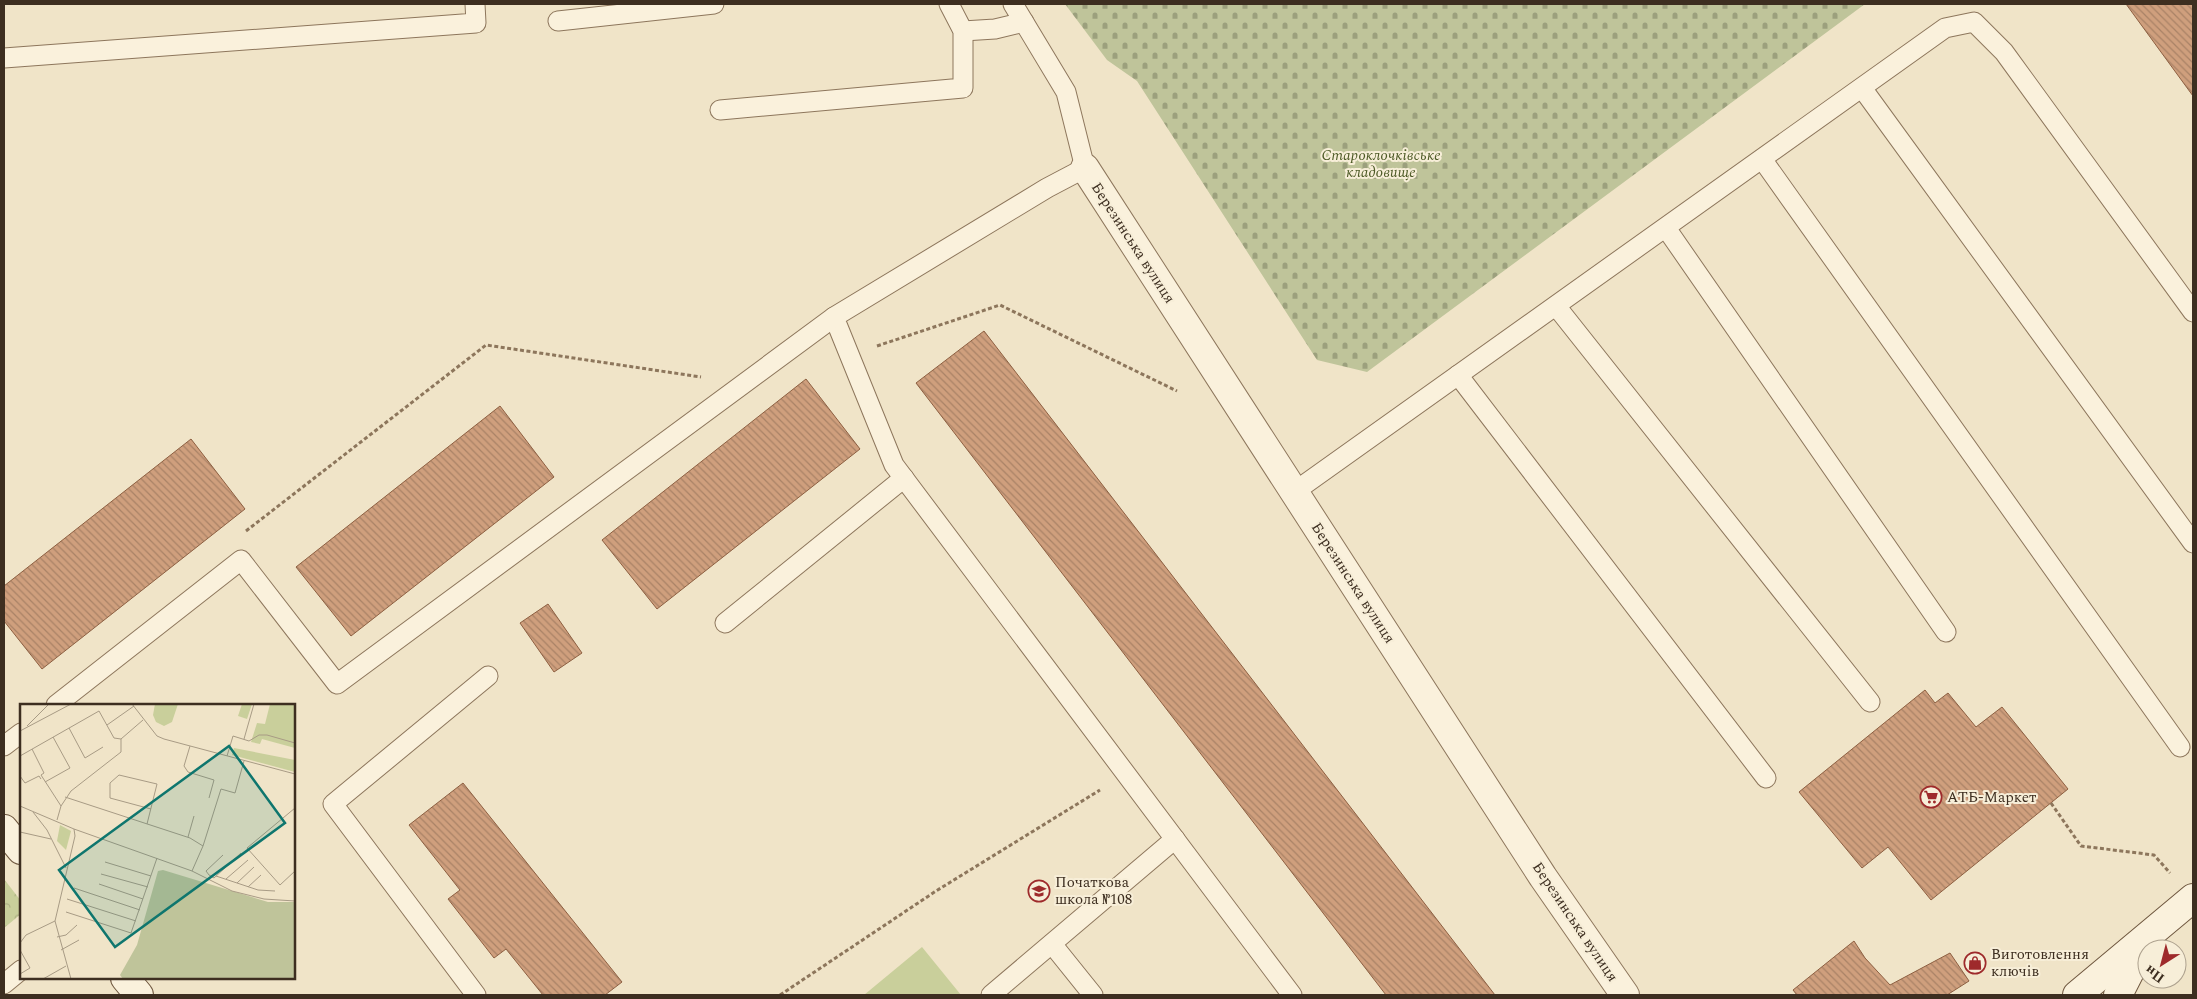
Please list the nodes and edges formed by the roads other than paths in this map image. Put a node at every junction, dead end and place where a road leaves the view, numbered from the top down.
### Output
1 (475, 4) edge
2 (714, 4) edge
3 (949, 4) edge
4 (1013, 4) edge
5 (558, 21) dead end
6 (1024, 22) junction
7 (963, 31) junction
8 (4, 58) edge
9 (1862, 88) junction
10 (720, 110) dead end
11 (1762, 159) junction
12 (1085, 168) junction
13 (1666, 228) junction
14 (1556, 306) junction
15 (2193, 312) edge
16 (834, 317) junction
17 (1458, 375) junction
18 (904, 478) junction
19 (1294, 492) junction
20 (2193, 543) edge
21 (725, 623) dead end
22 (1946, 632) dead end
23 (488, 676) dead end
24 (1870, 702) dead end
25 (57, 704) edge
26 (20, 734) edge
27 (4, 746) edge
28 (2180, 747) dead end
29 (1766, 778) dead end
30 (4, 829) edge
31 (1175, 839) junction
32 (20, 849) edge
33 (2193, 898) edge
34 (2149, 936) junction
35 (1052, 944) junction
36 (20, 971) edge
37 (126, 979) edge
38 (4, 984) edge
39 (139, 995) edge
40 (476, 995) edge
41 (991, 995) edge
42 (1093, 995) edge
43 (1292, 995) edge
44 (1625, 995) edge
45 (2077, 995) edge
46 (2118, 995) edge

1 - 8 lane
2 - 5 lane
3 - 7 lane
4 - 6 lane
6 - 7 lane
6 - 12 lane
7 - 10 lane
9 - 11 lane
9 - 15 lane
9 - 20 lane
11 - 13 lane
11 - 28 lane
12 - 16 lane
12 - 19 street, Березинська вулиця
13 - 14 lane
13 - 22 lane
14 - 17 lane
14 - 24 lane
16 - 18 lane
16 - 25 lane
17 - 19 lane
17 - 29 lane
18 - 21 lane
18 - 31 lane
19 - 44 street, Березинська вулиця
23 - 40 lane
26 - 27 lane
30 - 32 street
31 - 35 lane
31 - 43 lane
33 - 34 street
34 - 45 street
34 - 46 street
35 - 41 lane
35 - 42 lane
36 - 38 lane
37 - 39 street

